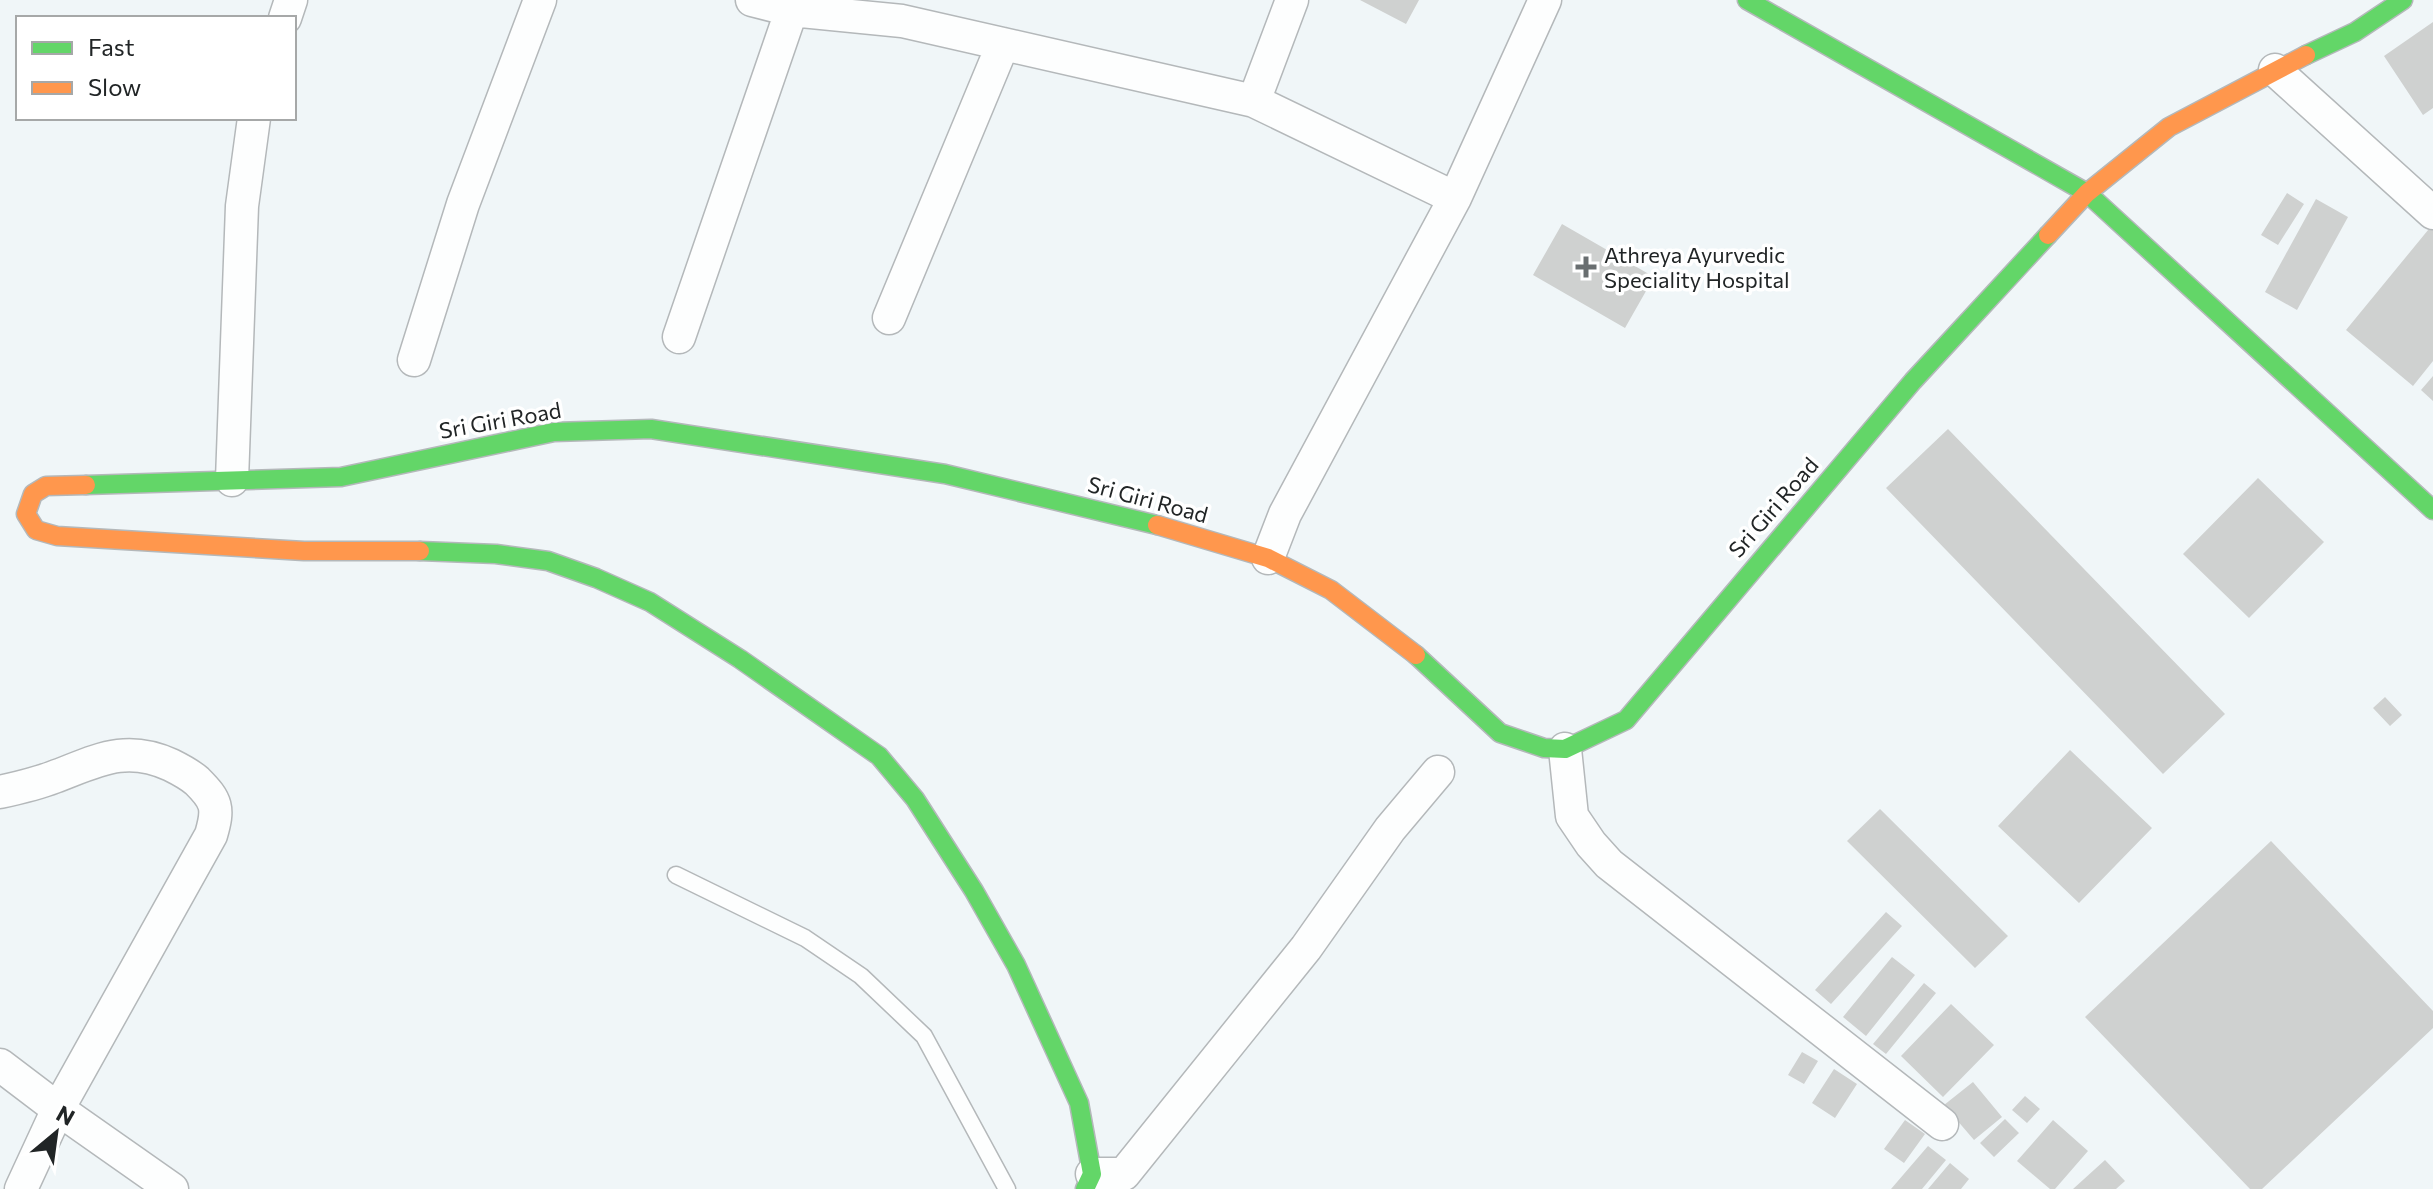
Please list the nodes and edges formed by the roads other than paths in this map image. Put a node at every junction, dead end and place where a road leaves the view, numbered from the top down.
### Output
1 (540, 0) edge
2 (752, 0) edge
3 (1292, 0) edge
4 (1545, 0) edge
5 (1747, 0) edge
6 (2403, 0) edge
7 (793, 5) edge
8 (1003, 44) junction
9 (2275, 70) junction
10 (1254, 101) junction
11 (254, 120) edge
12 (2087, 193) junction
13 (1455, 198) junction
14 (2433, 213) edge
15 (889, 318) dead end
16 (679, 337) dead end
17 (414, 360) dead end
18 (232, 480) junction
19 (2433, 510) edge
20 (1268, 558) junction
21 (1565, 749) junction
22 (1438, 772) dead end
23 (0, 792) edge
24 (676, 875) dead end
25 (0, 1065) edge
26 (58, 1109) junction
27 (1942, 1124) dead end
28 (1088, 1182) edge
29 (21, 1189) edge
30 (172, 1189) edge
31 (1007, 1189) edge

1 - 17 street
2 - 7 street
3 - 10 street
4 - 13 street
5 - 12 street
6 - 9 street, Sri Giri Road
7 - 8 street
7 - 16 street
8 - 10 street
8 - 15 street
9 - 12 street, Sri Giri Road
9 - 14 street
10 - 13 street
11 - 18 street
12 - 19 street
12 - 21 street, Sri Giri Road
13 - 20 street
18 - 20 street, Sri Giri Road
18 - 28 street, Sri Giri Road
20 - 21 street, Sri Giri Road
21 - 27 street
22 - 28 street
23 - 26 street
24 - 31 lane
25 - 26 street
26 - 29 street
26 - 30 street

